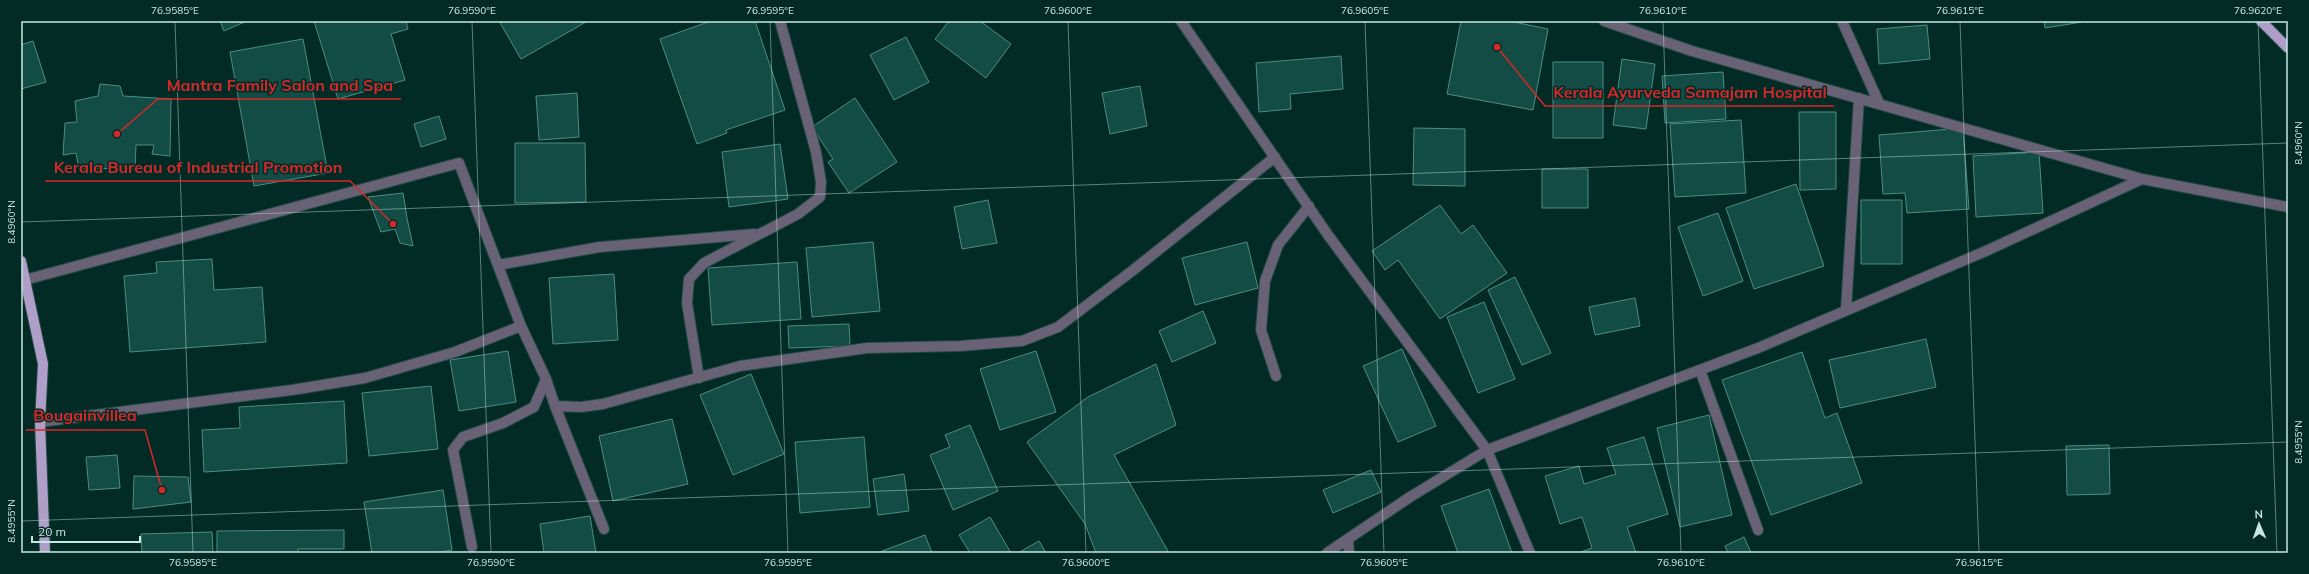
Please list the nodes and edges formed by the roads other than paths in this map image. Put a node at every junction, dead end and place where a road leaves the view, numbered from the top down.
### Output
1 (780, 21) edge
2 (1181, 21) edge
3 (1604, 21) edge
4 (1842, 21) edge
5 (2261, 21) edge
6 (2288, 48) edge
7 (1860, 98) junction
8 (1879, 103) junction
9 (1275, 157) junction
10 (2142, 179) junction
11 (1308, 206) junction
12 (2288, 207) edge
13 (760, 234) junction
14 (21, 261) edge
15 (498, 266) junction
16 (24, 281) edge
17 (1846, 310) junction
18 (521, 326) junction
19 (1700, 370) junction
20 (1276, 376) dead end
21 (699, 378) junction
22 (546, 379) junction
23 (555, 406) junction
24 (40, 422) junction
25 (1487, 450) junction
26 (604, 529) dead end
27 (1758, 530) dead end
28 (1348, 539) junction
29 (472, 547) dead end
30 (45, 553) edge
31 (1327, 553) edge
32 (1349, 553) edge
33 (1530, 553) edge

1 - 13 street
2 - 9 street
3 - 7 street
4 - 8 street
5 - 6 main road
7 - 8 street
7 - 17 street
8 - 10 street
9 - 11 street
9 - 21 street
10 - 12 street
10 - 17 street
11 - 20 street
11 - 25 street
13 - 15 street
13 - 21 street
14 - 16 main road
15 - 16 street
15 - 18 street
16 - 24 main road
17 - 19 street
18 - 22 street
18 - 24 street
19 - 25 street
19 - 27 street
21 - 23 street
22 - 23 street
22 - 29 street
23 - 26 street
24 - 30 main road
25 - 28 street
25 - 33 street
28 - 31 street
28 - 32 street

